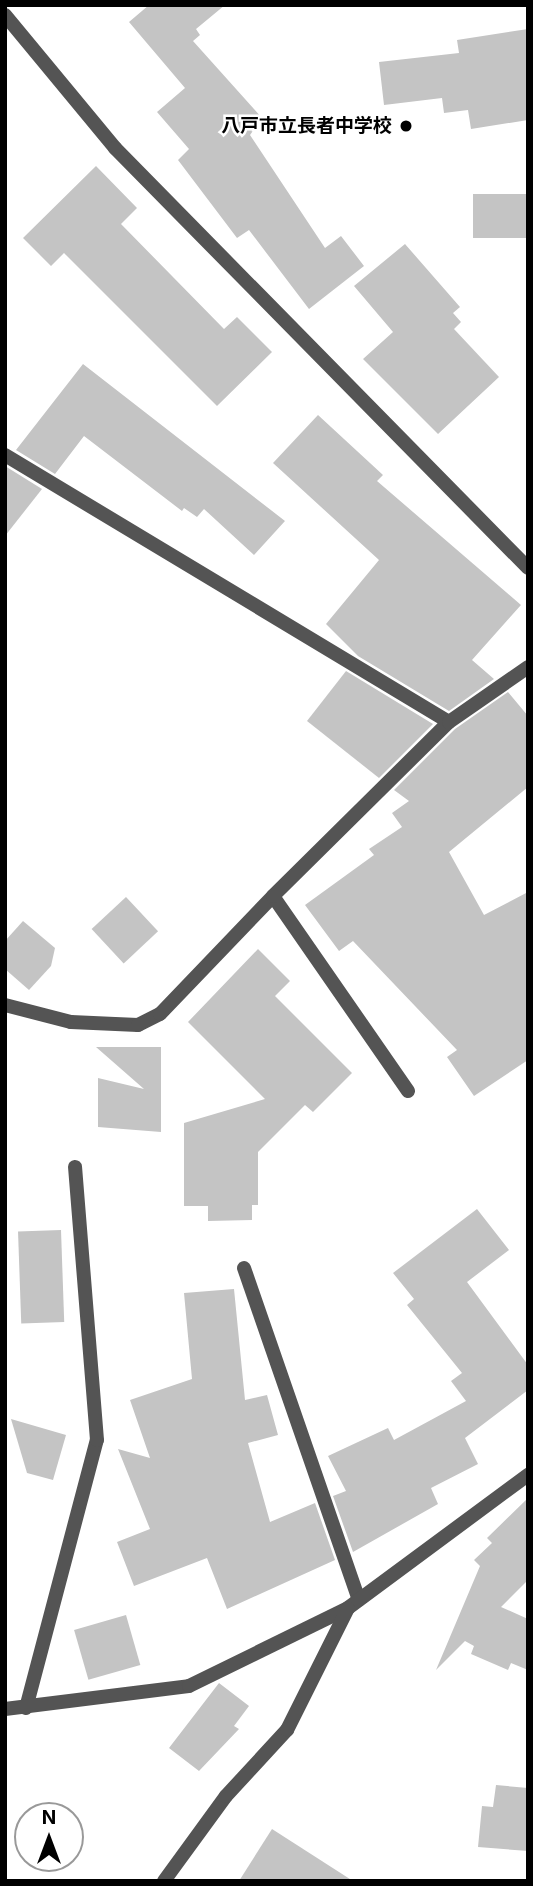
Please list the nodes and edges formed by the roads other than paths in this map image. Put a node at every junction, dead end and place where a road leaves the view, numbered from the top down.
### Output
1 (5, 15) edge
2 (5, 455) edge
3 (528, 568) edge
4 (528, 667) edge
5 (449, 722) junction
6 (273, 896) junction
7 (5, 1005) edge
8 (408, 1091) dead end
9 (75, 1167) dead end
10 (244, 1268) dead end
11 (528, 1475) edge
12 (354, 1604) junction
13 (26, 1708) junction
14 (5, 1709) edge
15 (164, 1881) edge

1 - 3 street
2 - 5 street
4 - 5 street
5 - 6 street
6 - 7 street
6 - 8 street
9 - 13 street
10 - 12 street
11 - 12 street
12 - 13 street
12 - 15 street
13 - 14 street

